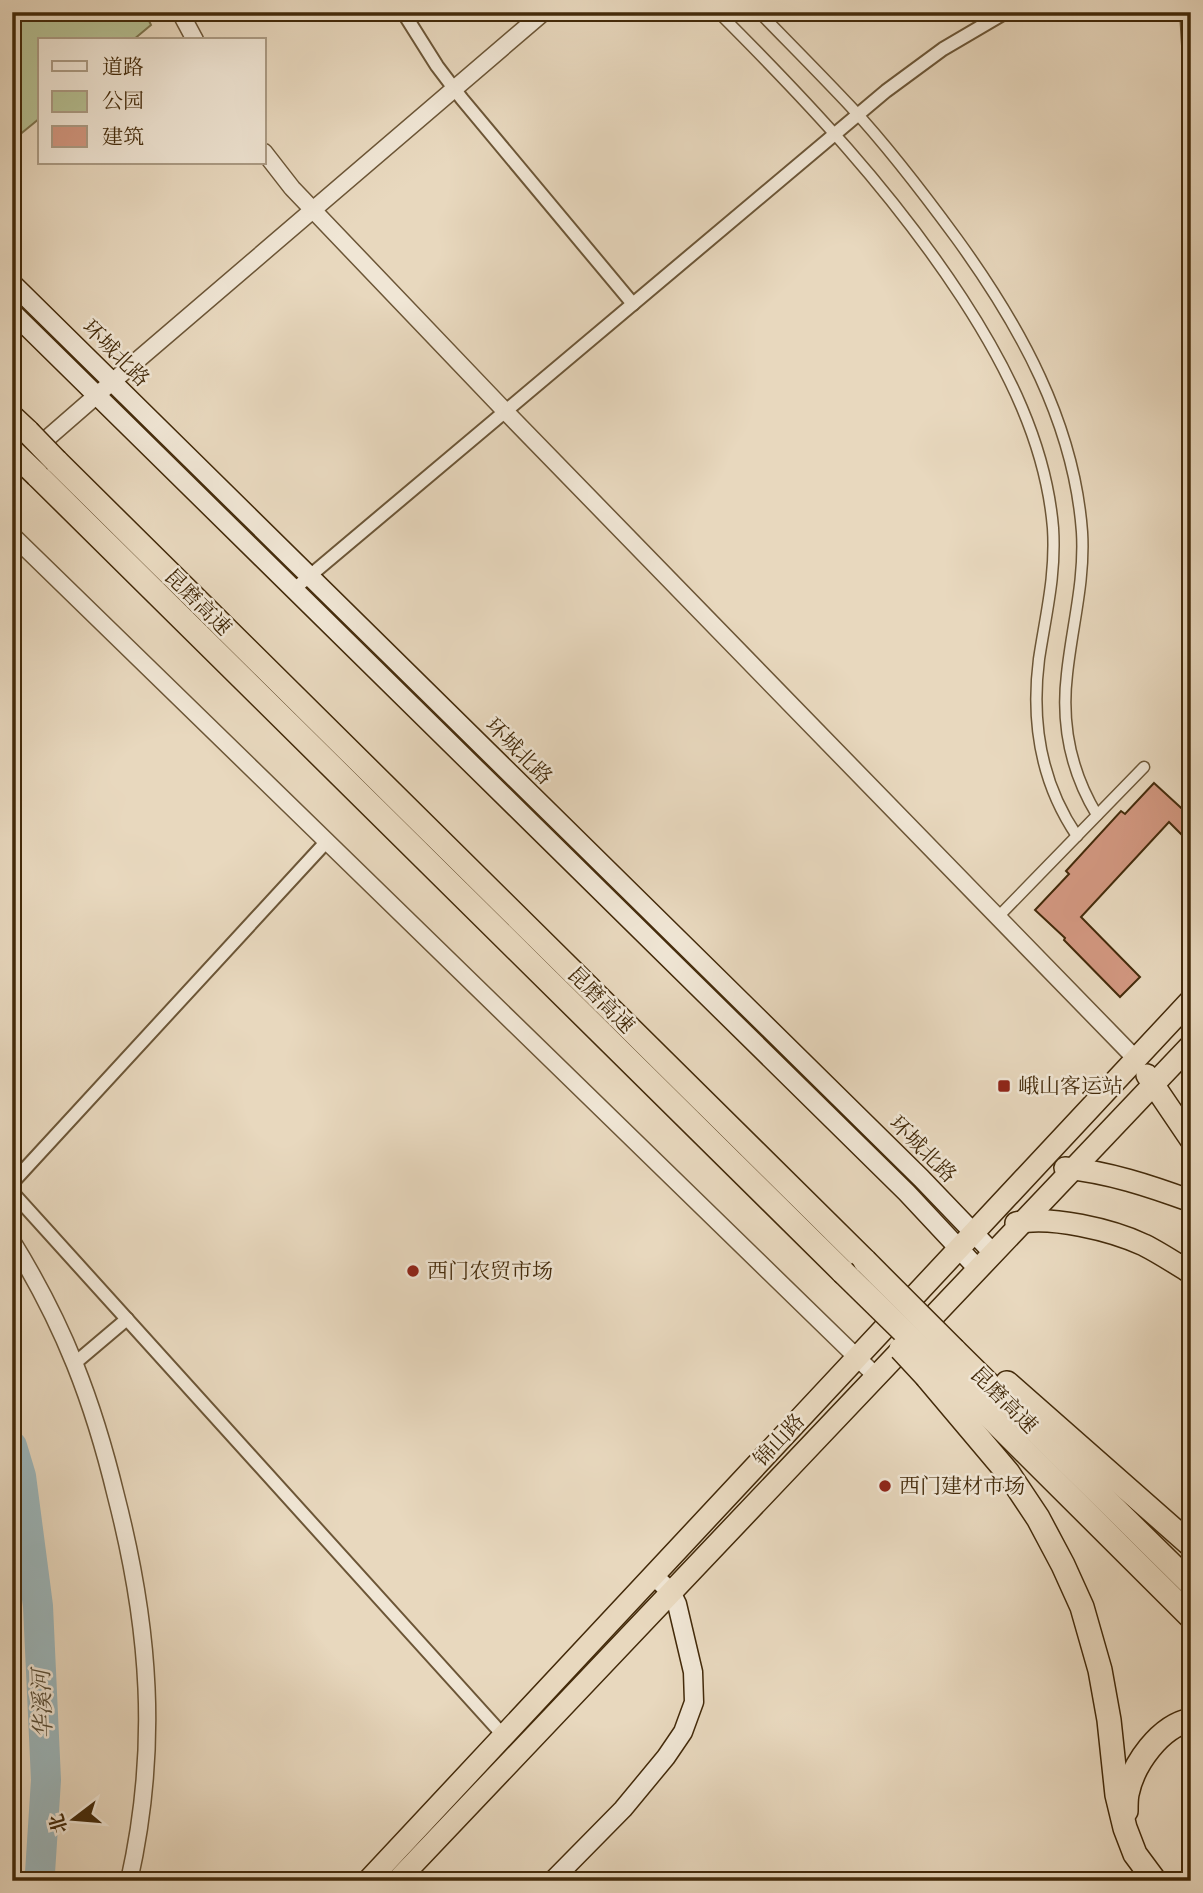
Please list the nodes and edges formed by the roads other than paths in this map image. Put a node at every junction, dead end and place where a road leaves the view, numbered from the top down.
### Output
1 (180, 12) edge
2 (402, 12) edge
3 (544, 12) edge
4 (718, 12) edge
5 (759, 12) edge
6 (1006, 12) edge
7 (1187, 12) edge
8 (194, 38) edge
9 (1191, 79) edge
10 (454, 89) junction
11 (858, 115) junction
12 (836, 134) junction
13 (266, 155) edge
14 (313, 209) junction
15 (12, 283) edge
16 (634, 304) junction
17 (12, 312) edge
18 (112, 382) junction
19 (97, 395) junction
20 (506, 412) junction
21 (20, 424) edge
22 (12, 451) edge
23 (12, 469) edge
24 (12, 535) edge
25 (309, 577) junction
26 (293, 590) junction
27 (1144, 767) dead end
28 (1097, 816) junction
29 (1077, 836) junction
30 (327, 841) junction
31 (998, 917) junction
32 (1191, 999) edge
33 (1191, 1045) edge
34 (1135, 1058) junction
35 (1153, 1085) junction
36 (1191, 1140) edge
37 (1034, 1166) junction
38 (1074, 1169) junction
39 (12, 1183) edge
40 (12, 1192) edge
41 (1191, 1201) edge
42 (1024, 1221) junction
43 (972, 1232) junction
44 (12, 1241) edge
45 (958, 1248) junction
46 (993, 1253) junction
47 (978, 1269) junction
48 (1191, 1273) edge
49 (127, 1319) junction
50 (856, 1357) junction
51 (75, 1363) junction
52 (939, 1364) junction
53 (876, 1376) junction
54 (1191, 1545) edge
55 (653, 1575) junction
56 (1191, 1584) edge
57 (671, 1592) junction
58 (1191, 1617) edge
59 (1191, 1720) edge
60 (503, 1735) junction
61 (1125, 1828) junction
62 (129, 1881) edge
63 (368, 1881) edge
64 (397, 1881) edge
65 (552, 1881) edge
66 (1155, 1881) edge

1 - 8 street
2 - 10 street
3 - 10 street
4 - 12 street
5 - 11 street
6 - 11 street
7 - 9 street
10 - 14 street
10 - 16 street
11 - 12 street
11 - 28 street
12 - 16 street
12 - 29 street
13 - 14 street
14 - 18 street
14 - 20 street
15 - 18 main road, 环城北路
16 - 20 street
17 - 19 main road, 环城北路
18 - 19 street
18 - 25 main road, 环城北路
19 - 23 street
19 - 26 main road, 环城北路
20 - 25 street
20 - 31 street
21 - 52 highway, 昆磨高速, bridge
22 - 52 highway, 昆磨高速, bridge
24 - 30 street
25 - 26 street
25 - 43 main road, 环城北路
26 - 45 main road, 环城北路
27 - 28 street
28 - 29 street
29 - 31 street
30 - 39 street
30 - 50 street
31 - 34 street
32 - 34 highway, 锦山路
33 - 35 highway, 锦山路
34 - 35 highway
34 - 37 highway, 锦山路
35 - 36 highway
35 - 38 highway, 锦山路
37 - 38 highway
37 - 43 highway, 锦山路
38 - 41 highway
38 - 42 highway, 锦山路
40 - 49 street
42 - 43 highway
42 - 46 highway, 锦山路
42 - 48 highway
43 - 45 highway, 锦山路
43 - 46 main road, 环城北路
44 - 51 street
45 - 47 main road, 环城北路
45 - 50 highway, 锦山路
46 - 47 highway, 锦山路
47 - 53 highway, 锦山路
49 - 51 street
49 - 60 street
50 - 53 street
50 - 55 highway, 锦山路
51 - 62 street
52 - 54 highway
52 - 56 highway, 昆磨高速
52 - 58 highway, 昆磨高速
52 - 61 highway
53 - 57 highway, 锦山路
55 - 57 main road
55 - 60 highway, 锦山路
57 - 64 highway, 锦山路
57 - 65 main road
59 - 61 highway
60 - 63 highway, 锦山路
61 - 66 highway

